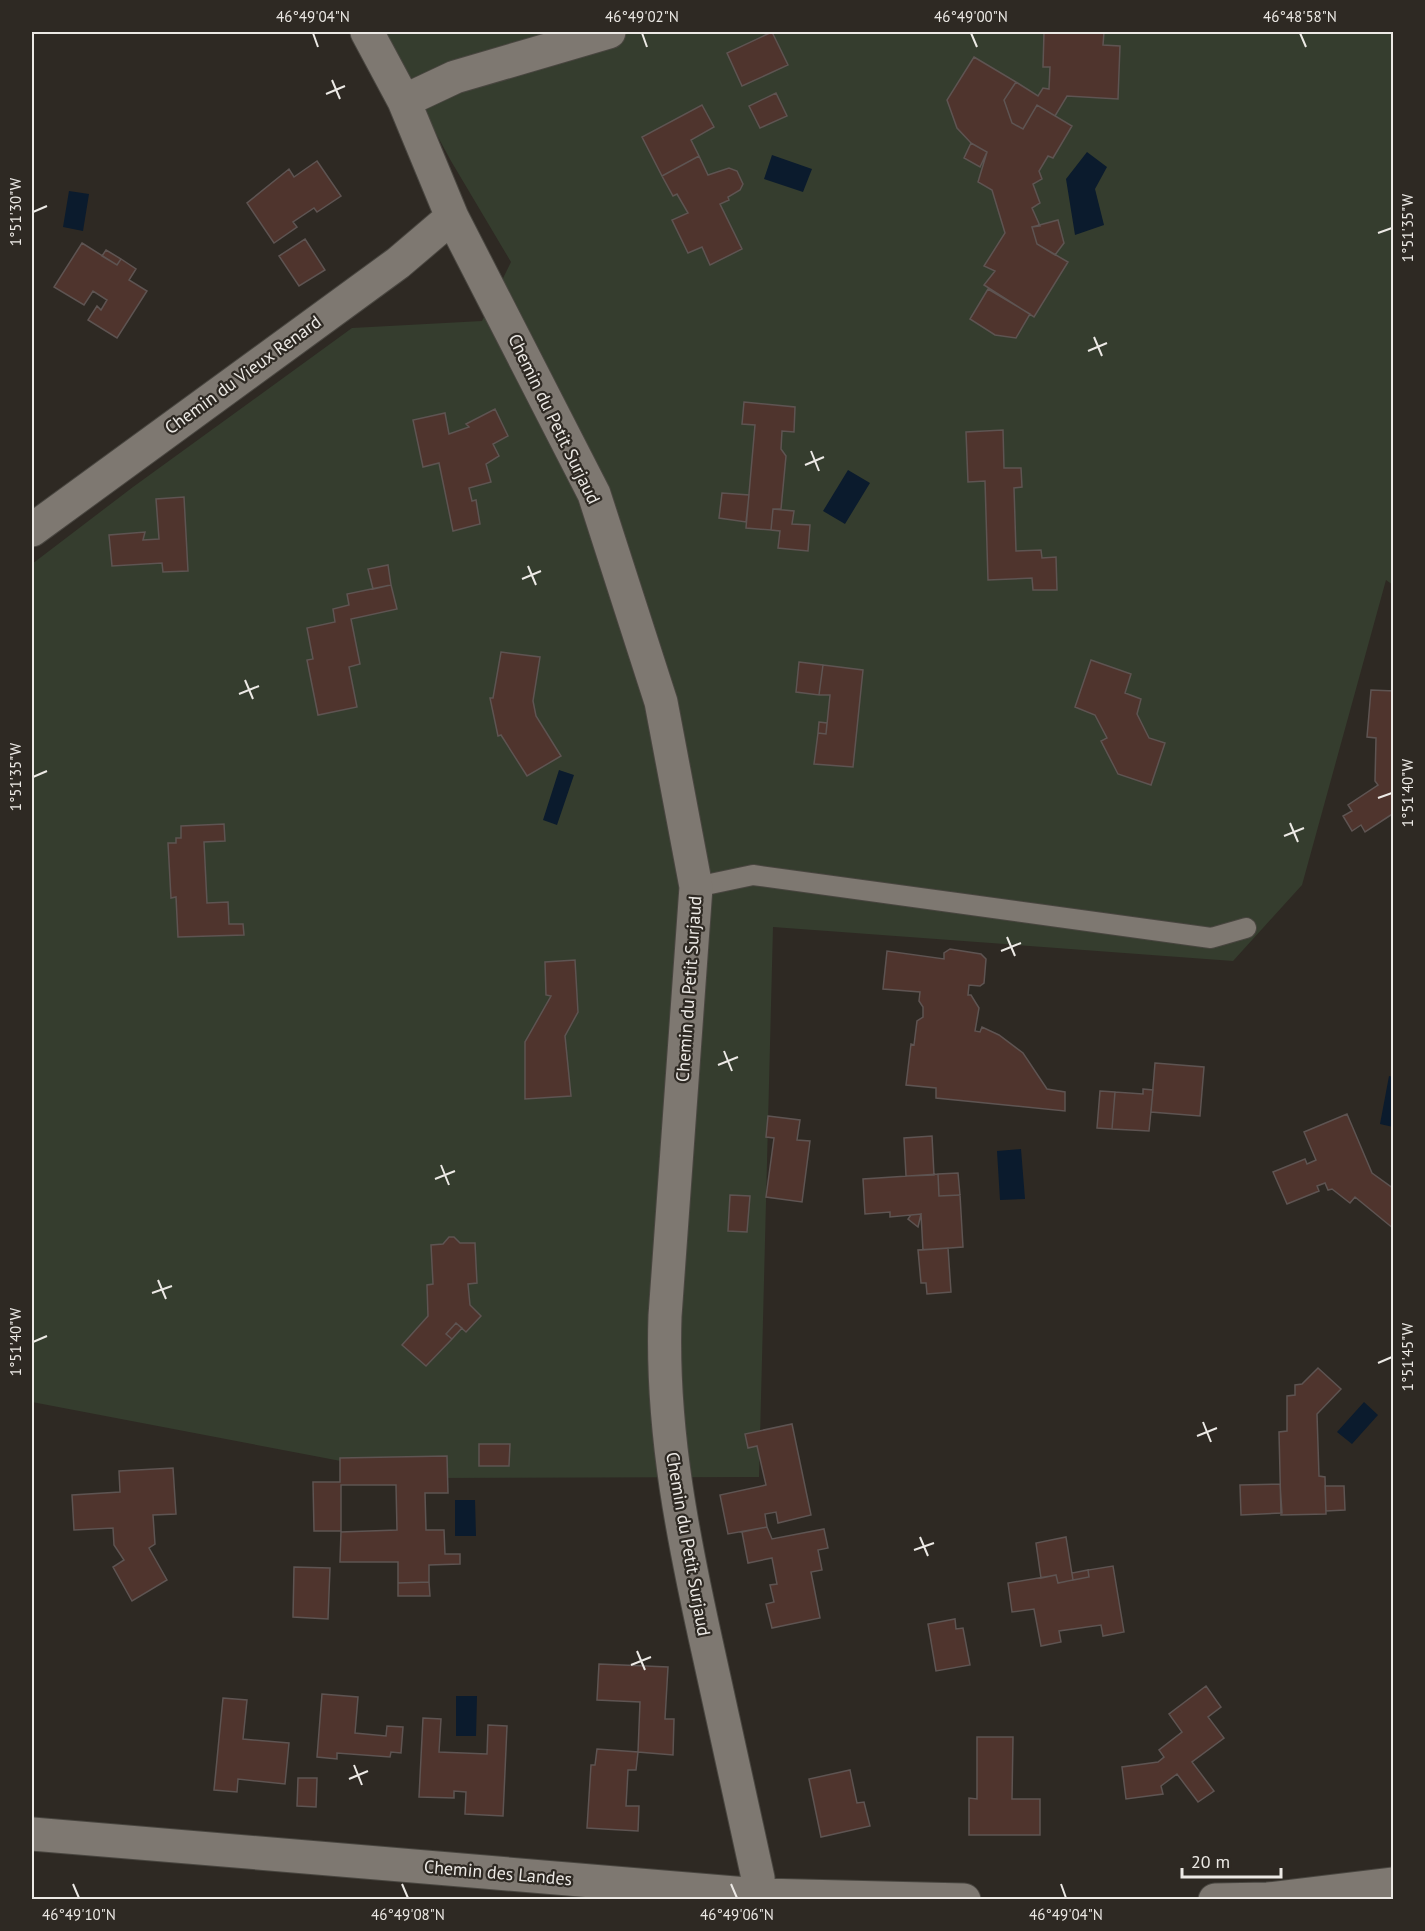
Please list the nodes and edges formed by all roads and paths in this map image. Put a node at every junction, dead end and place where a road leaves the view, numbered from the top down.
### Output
1 (367, 32) edge
2 (609, 32) edge
3 (405, 101) junction
4 (452, 217) junction
5 (32, 530) edge
6 (696, 887) junction
7 (1246, 928) dead end
8 (32, 1834) edge
9 (1394, 1884) edge
10 (759, 1895) junction
11 (964, 1899) edge
12 (1215, 1899) edge

1 - 3 street, Chemin du Petit Surjaud
2 - 3 street
3 - 4 street, Chemin du Petit Surjaud
4 - 5 street, Chemin du Vieux Renard
4 - 6 street, Chemin du Petit Surjaud
6 - 7 lane
6 - 10 street, Chemin du Petit Surjaud
8 - 10 street, Chemin des Landes
9 - 12 street
10 - 11 street, Chemin des Landes

